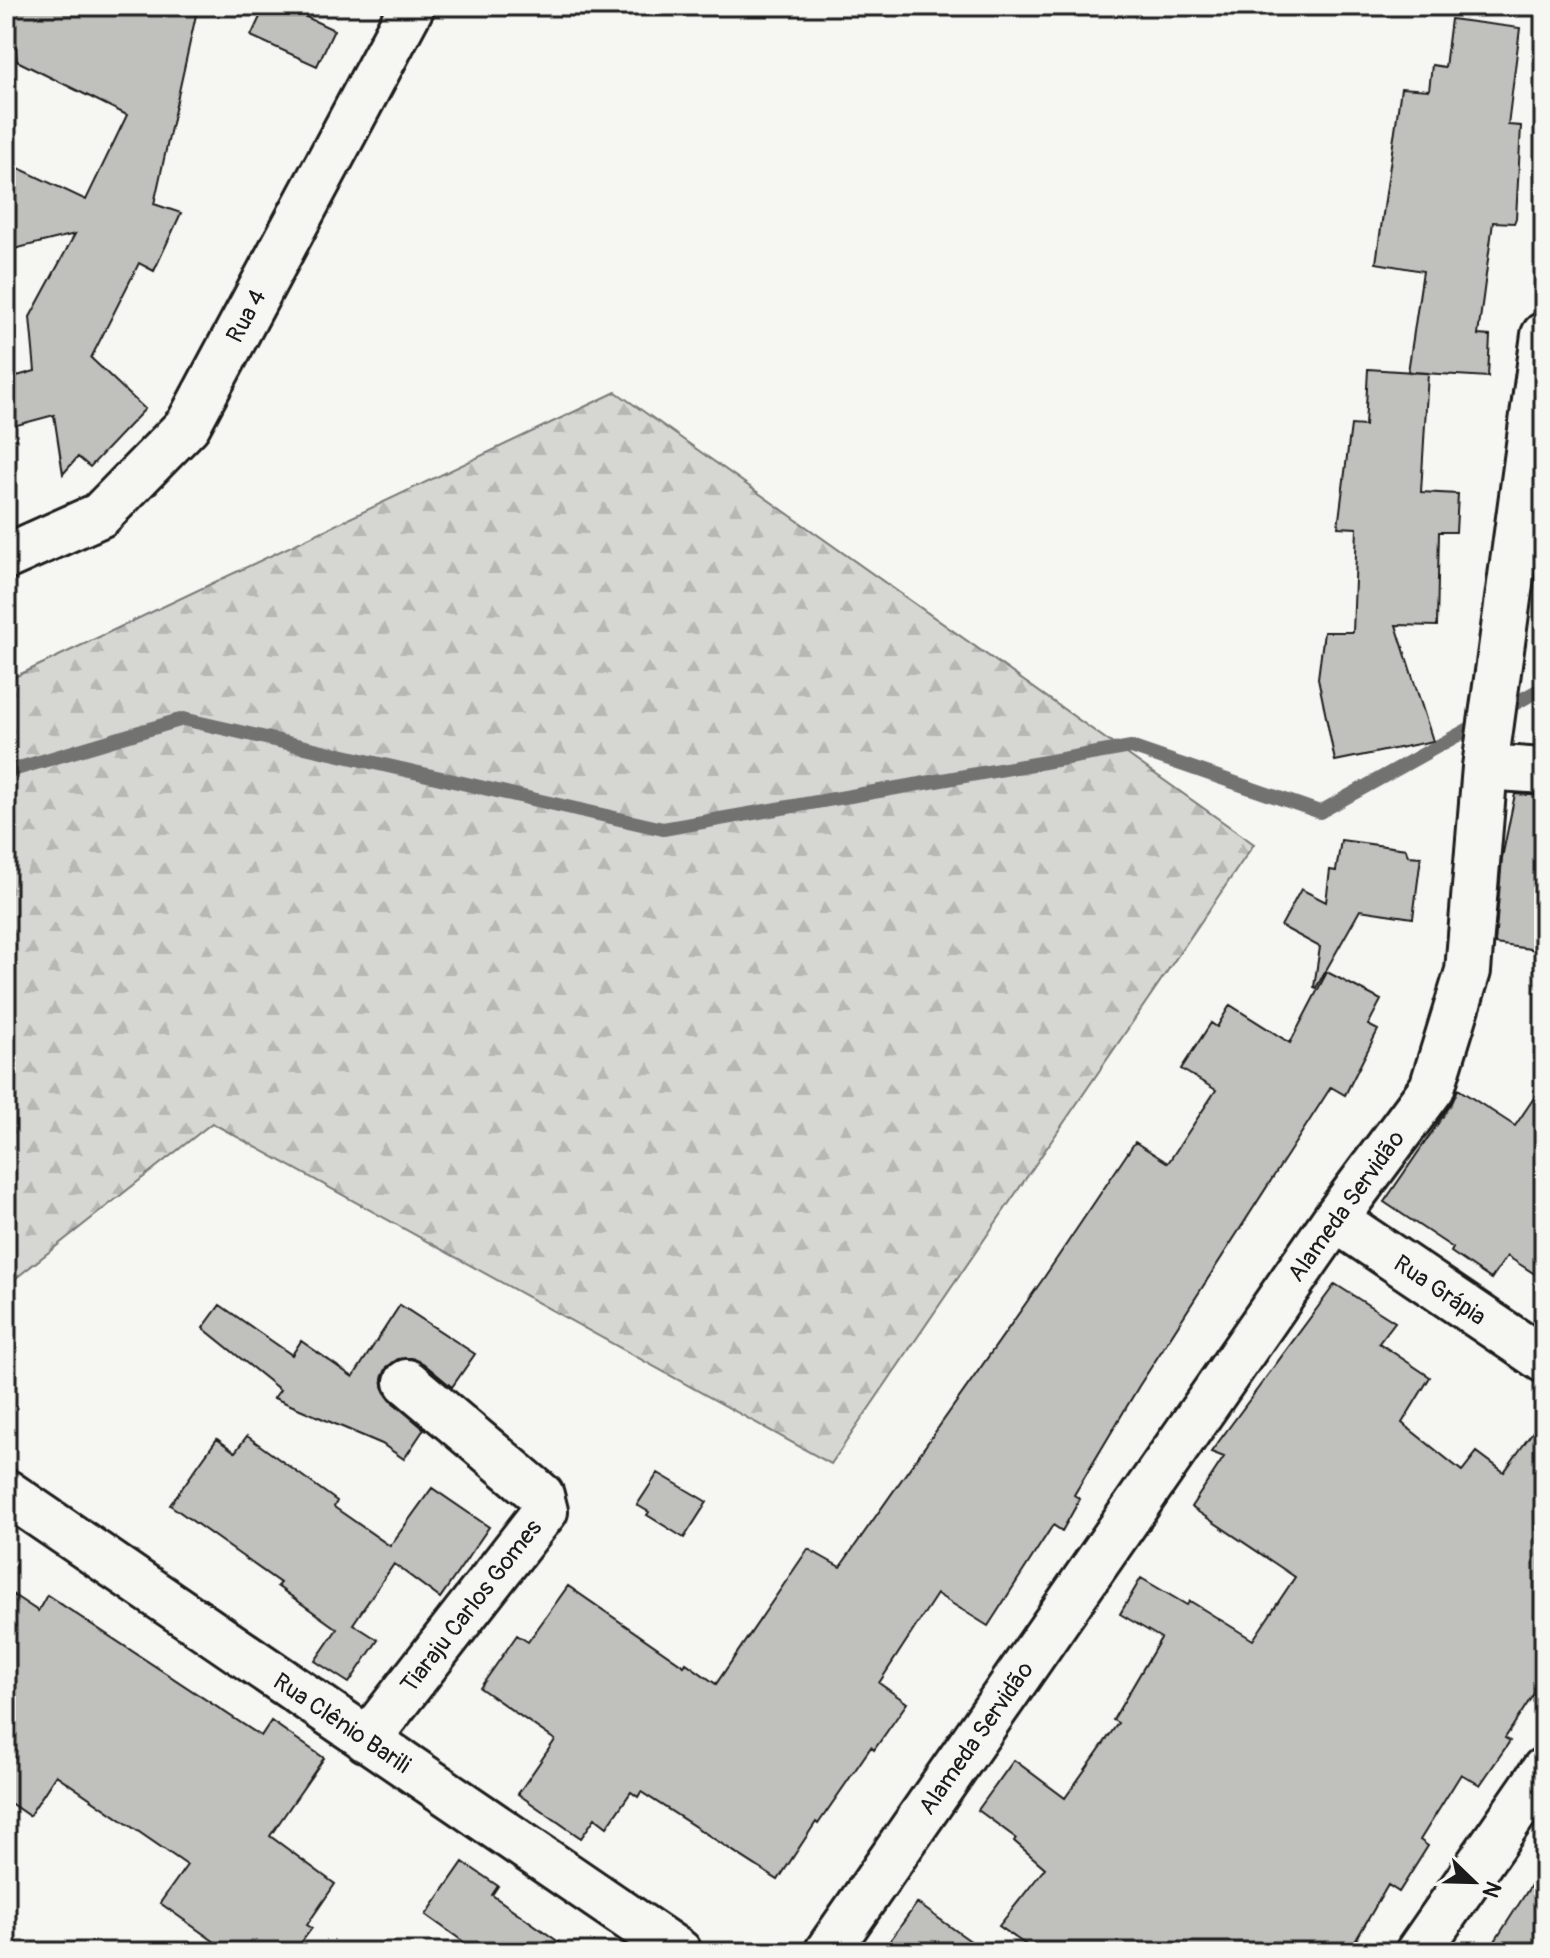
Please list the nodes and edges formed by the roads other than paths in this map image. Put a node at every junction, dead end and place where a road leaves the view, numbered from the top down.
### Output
1 (412, 6) edge
2 (1544, 335) edge
3 (6, 557) edge
4 (1485, 767) junction
5 (1544, 771) edge
6 (1335, 1219) junction
7 (1544, 1360) edge
8 (407, 1382) dead end
9 (6, 1492) edge
10 (367, 1740) junction
11 (1544, 1770) edge
12 (679, 1952) edge
13 (827, 1952) edge
14 (1418, 1952) edge

1 - 3 street, Rua 4
2 - 4 street, Alameda Servidão
4 - 5 street
4 - 6 street, Alameda Servidão
6 - 7 street, Rua Grápia
6 - 13 street, Alameda Servidão
8 - 10 street, Tiaraju Carlos Gomes
9 - 10 street, Rua Clênio Barili
10 - 12 street, Rua Clênio Barili
11 - 14 street

